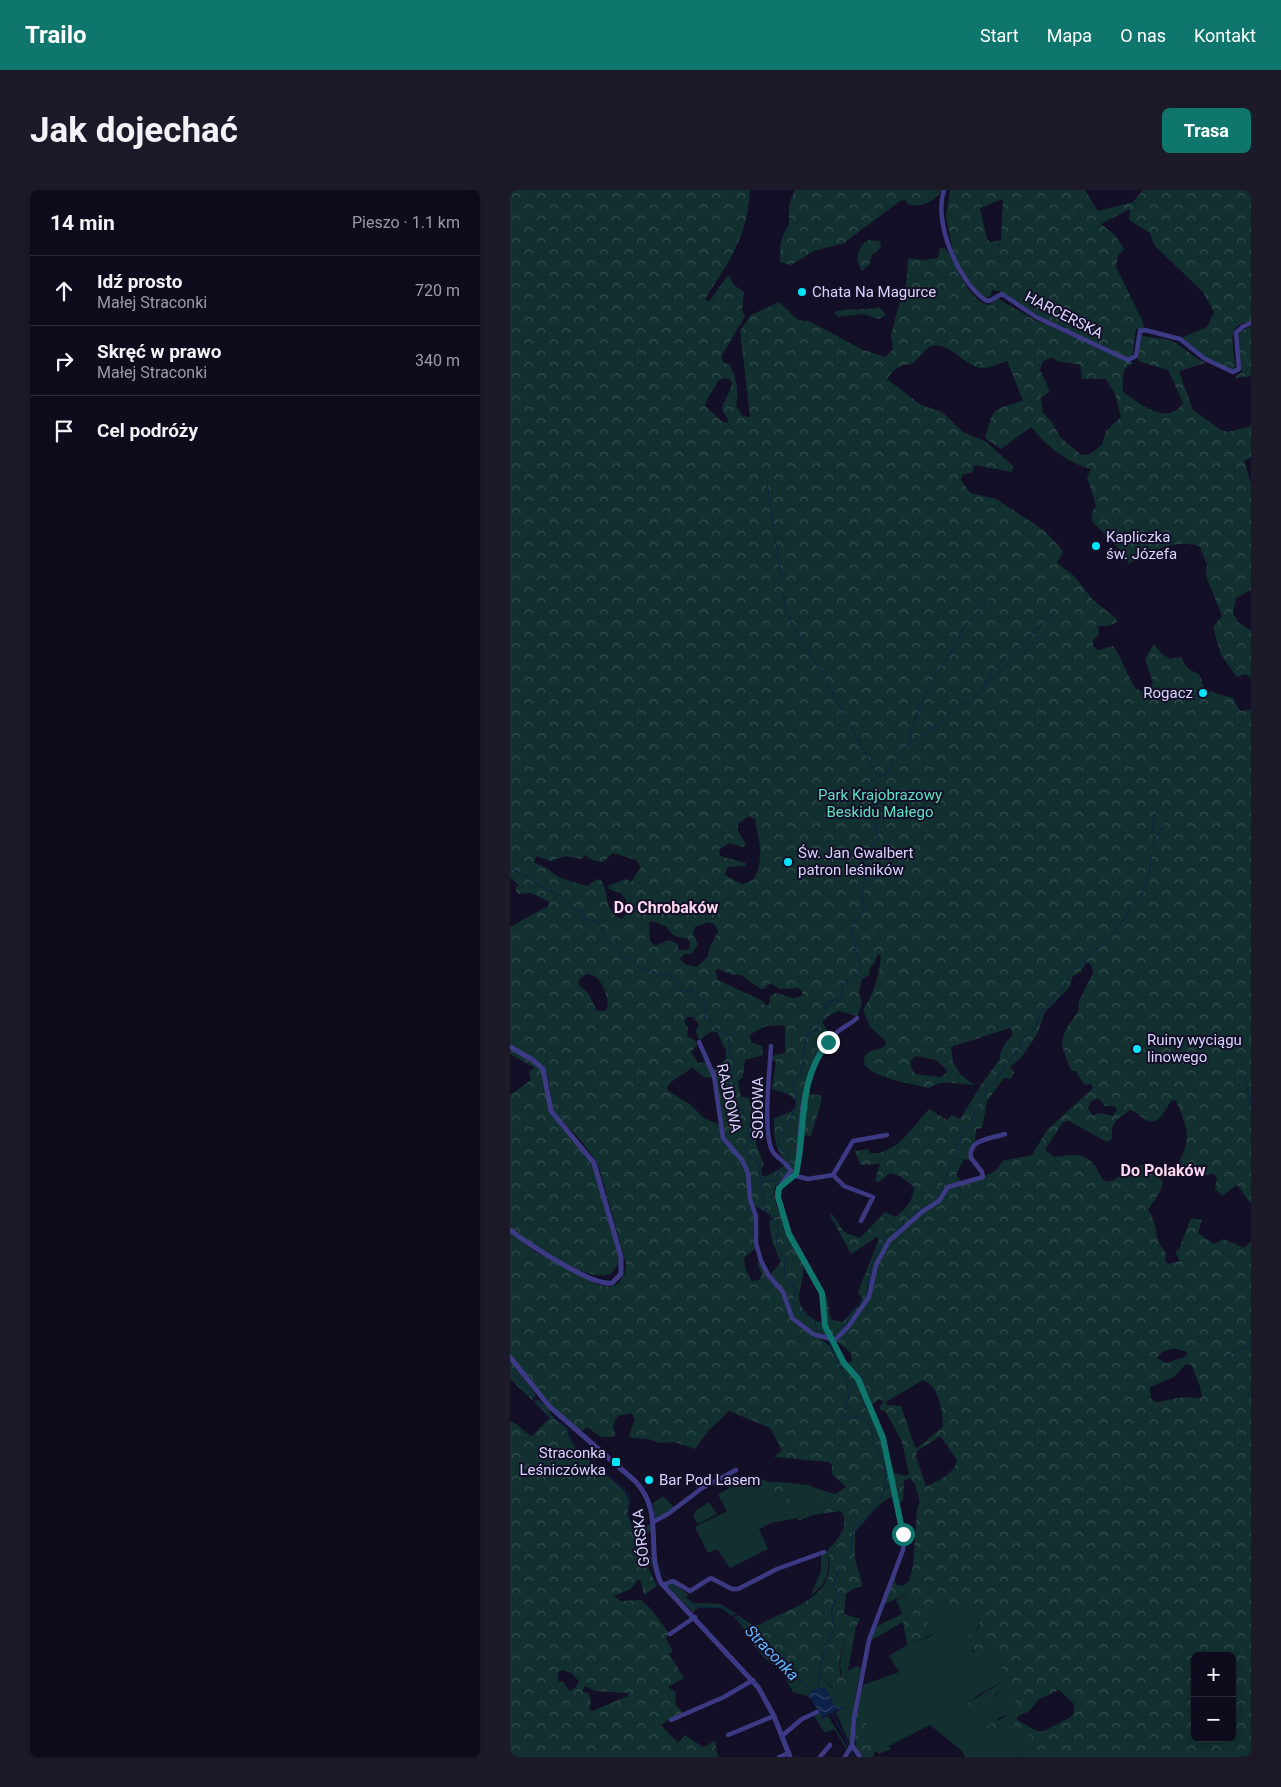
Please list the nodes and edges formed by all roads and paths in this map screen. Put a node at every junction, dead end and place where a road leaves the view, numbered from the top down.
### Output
1 (944, 190) edge
2 (1251, 323) edge
3 (858, 1018) dead end
4 (699, 1042) dead end
5 (771, 1046) dead end
6 (510, 1048) edge
7 (1004, 1134) dead end
8 (886, 1135) dead end
9 (833, 1175) junction
10 (796, 1176) junction
11 (779, 1188) junction
12 (862, 1221) dead end
13 (510, 1230) edge
14 (821, 1338) junction
15 (831, 1340) junction
16 (837, 1349) junction
17 (510, 1357) edge
18 (736, 1470) dead end
19 (653, 1522) junction
20 (824, 1552) dead end
21 (663, 1585) junction
22 (695, 1616) junction
23 (670, 1634) dead end
24 (753, 1680) junction
25 (817, 1712) dead end
26 (774, 1716) junction
27 (671, 1720) dead end
28 (728, 1735) dead end
29 (782, 1735) junction
30 (830, 1745) dead end
31 (850, 1748) junction
32 (789, 1755) edge
33 (779, 1757) edge
34 (820, 1757) edge
35 (845, 1757) edge
36 (860, 1757) edge

1 - 2 street, HARCERSKA
3 - 10 street
4 - 14 street, RAJDOWA
5 - 11 street, SODOWA
6 - 13 street
7 - 15 street
8 - 9 street
9 - 10 street
9 - 12 street
10 - 11 street
11 - 15 street
14 - 15 street, RAJDOWA
14 - 16 street, RAJDOWA
15 - 16 street
16 - 31 street
17 - 19 street, GÓRSKA
18 - 19 street
19 - 21 street, GÓRSKA
20 - 21 street
21 - 22 street, GÓRSKA
22 - 23 street
22 - 24 street, GÓRSKA
24 - 26 street, GÓRSKA
24 - 27 street
25 - 29 street
26 - 28 street
26 - 29 street, GÓRSKA
29 - 32 street, GÓRSKA
30 - 34 street
31 - 35 street
31 - 36 street
32 - 33 street

